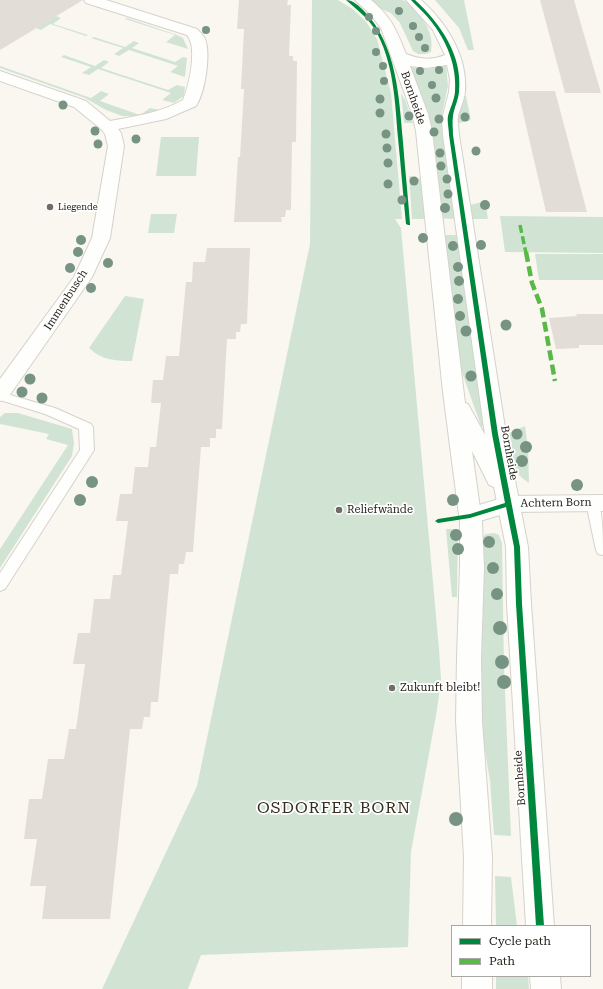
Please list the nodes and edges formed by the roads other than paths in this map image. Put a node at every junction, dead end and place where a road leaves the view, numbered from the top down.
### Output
1 (91, 0) edge
2 (362, 0) edge
3 (413, 0) edge
4 (399, 57) junction
5 (452, 57) junction
6 (0, 76) edge
7 (107, 126) junction
8 (453, 392) junction
9 (0, 395) edge
10 (598, 503) edge
11 (509, 504) junction
12 (470, 516) junction
13 (603, 550) edge
14 (0, 585) edge
15 (477, 925) edge
16 (540, 925) edge
17 (477, 977) edge
18 (545, 977) edge
19 (477, 989) edge
20 (546, 989) edge

1 - 7 street
2 - 4 street, Bornheide
3 - 5 street, Bornheide
4 - 5 street
4 - 8 street, Bornheide
5 - 11 street, Bornheide
6 - 7 street, Immenbusch
7 - 9 street, Immenbusch
8 - 11 street
8 - 12 street, Bornheide
9 - 14 lane
10 - 11 street, Achtern Born
10 - 13 lane
11 - 12 street, Achtern Born
11 - 16 street, Bornheide
12 - 15 street, Bornheide
17 - 19 street
18 - 20 street

